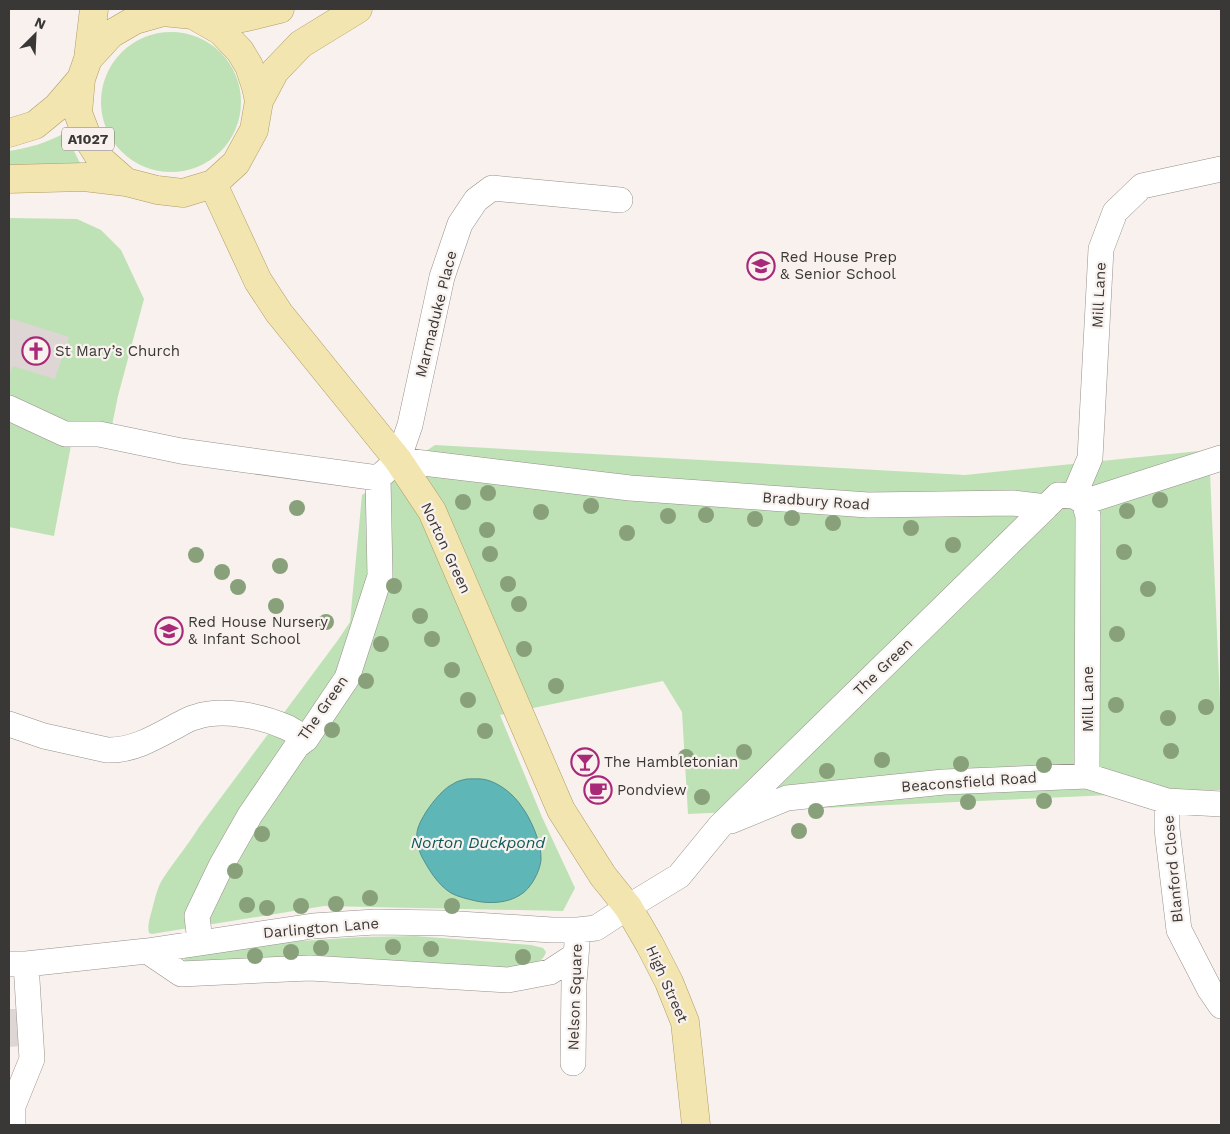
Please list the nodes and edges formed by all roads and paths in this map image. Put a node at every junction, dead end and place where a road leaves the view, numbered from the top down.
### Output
1 (94, 9) edge
2 (280, 9) edge
3 (358, 9) edge
4 (160, 11) edge
5 (193, 15) junction
6 (84, 69) junction
7 (259, 101) junction
8 (9, 133) edge
9 (1221, 169) edge
10 (9, 179) edge
11 (126, 182) junction
12 (213, 184) junction
13 (620, 200) dead end
14 (9, 408) edge
15 (1221, 458) edge
16 (398, 460) junction
17 (378, 478) junction
18 (1079, 499) junction
19 (1046, 507) junction
20 (9, 724) edge
21 (306, 739) junction
22 (1087, 776) junction
23 (1167, 801) junction
24 (1221, 804) edge
25 (720, 826) junction
26 (628, 907) junction
27 (578, 930) junction
28 (200, 942) junction
29 (147, 951) junction
30 (576, 955) junction
31 (17, 964) edge
32 (1215, 998) edge
33 (573, 1063) dead end
34 (13, 1125) edge
35 (696, 1125) edge

1 - 6 main road
2 - 5 main road, A1027
3 - 7 main road, A1027
4 - 5 main road, A1027
4 - 6 main road, A1027
5 - 7 main road, A1027
6 - 8 main road, A1027
6 - 11 main road, A1027
7 - 12 main road, A1027
9 - 18 street, Mill Lane
10 - 11 main road, A1027
11 - 12 main road, A1027
12 - 16 main road, Norton Green
13 - 16 street, Marmaduke Place
14 - 17 street
15 - 18 street
16 - 17 street
16 - 19 street, Bradbury Road
16 - 26 main road, Norton Green
17 - 21 street, The Green
18 - 19 street
18 - 22 street, Mill Lane
19 - 25 street, The Green
20 - 21 street
21 - 28 street, The Green
22 - 23 street, Beaconsfield Road
22 - 25 street, Beaconsfield Road
23 - 24 street, Beaconsfield Road
23 - 32 street, Blanford Close
25 - 26 street, The Green
26 - 27 street, Darlington Lane
26 - 35 main road, High Street
27 - 28 street, Darlington Lane
27 - 30 street, Nelson Square
28 - 29 street, Darlington Lane
29 - 30 street
29 - 31 street, Darlington Lane
30 - 33 street, Nelson Square
31 - 34 street

